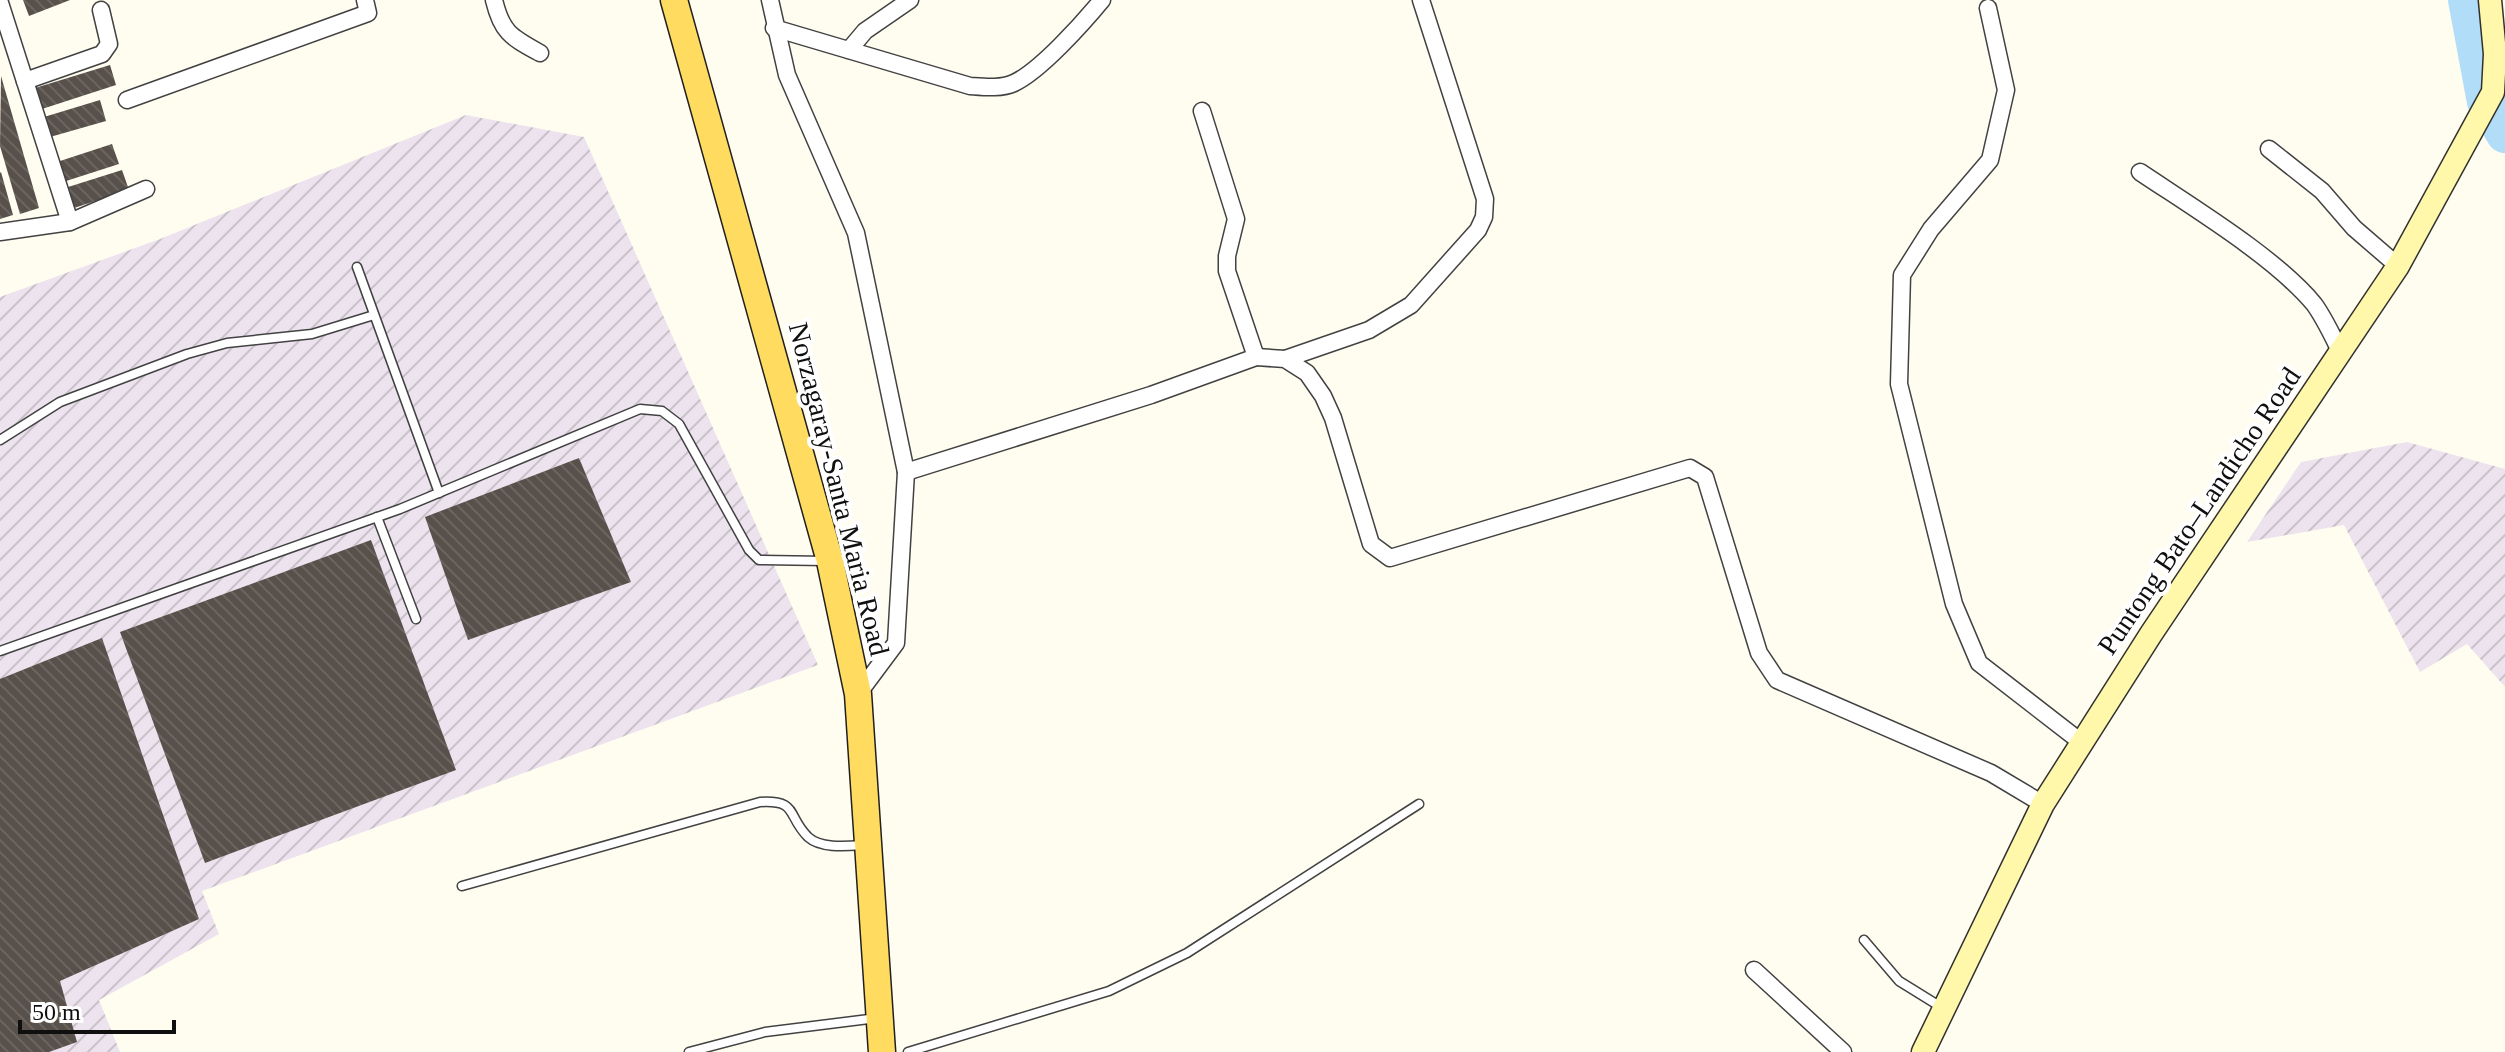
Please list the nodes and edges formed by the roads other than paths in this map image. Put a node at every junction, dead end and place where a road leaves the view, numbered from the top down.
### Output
1 (365, 0) edge
2 (494, 0) edge
3 (674, 0) edge
4 (770, 0) edge
5 (910, 0) edge
6 (1102, 0) edge
7 (1421, 0) edge
8 (2490, 0) edge
9 (0, 3) edge
10 (1988, 8) dead end
11 (101, 10) dead end
12 (774, 28) junction
13 (849, 50) junction
14 (540, 53) dead end
15 (25, 81) junction
16 (127, 100) dead end
17 (1202, 111) dead end
18 (2269, 149) dead end
19 (2140, 172) dead end
20 (146, 189) dead end
21 (70, 222) junction
22 (0, 232) edge
23 (2398, 266) junction
24 (357, 267) dead end
25 (374, 315) junction
26 (2341, 353) junction
27 (1256, 357) junction
28 (1285, 359) junction
29 (0, 440) edge
30 (906, 472) junction
31 (439, 493) junction
32 (377, 517) junction
33 (830, 561) junction
34 (416, 619) dead end
35 (0, 651) edge
36 (858, 694) junction
37 (2081, 742) junction
38 (1419, 804) dead end
39 (2043, 804) junction
40 (866, 845) junction
41 (462, 886) dead end
42 (1864, 940) dead end
43 (1754, 970) dead end
44 (1943, 1008) junction
45 (880, 1018) junction
46 (689, 1052) edge
47 (882, 1052) edge
48 (908, 1052) edge
49 (1843, 1052) edge
50 (1923, 1052) edge

1 - 16 street
2 - 14 street
3 - 33 main road, Norzagaray-Santa Maria Road
4 - 12 street
5 - 13 street
6 - 13 street
7 - 28 street
8 - 23 main road, Puntong Bato–Landicho Road
9 - 15 street
10 - 37 street
11 - 15 street
12 - 13 street
12 - 30 street
15 - 21 street
17 - 27 street
18 - 23 street
19 - 26 street
20 - 21 street
21 - 22 street
23 - 26 main road, Puntong Bato–Landicho Road
24 - 25 lane
25 - 29 lane
25 - 31 lane
26 - 37 main road, Puntong Bato–Landicho Road
27 - 28 street
27 - 30 street
28 - 39 street
30 - 36 street
31 - 32 lane
31 - 33 lane
32 - 34 lane
32 - 35 lane
33 - 36 main road, Norzagaray-Santa Maria Road
36 - 40 main road, Norzagaray-Santa Maria Road
37 - 39 main road, Puntong Bato–Landicho Road
38 - 48 lane
39 - 44 main road, Puntong Bato–Landicho Road
40 - 41 lane
40 - 45 main road, Norzagaray-Santa Maria Road
42 - 44 lane
43 - 49 street
44 - 50 main road, Puntong Bato–Landicho Road
45 - 46 lane
45 - 47 main road, Norzagaray-Santa Maria Road

